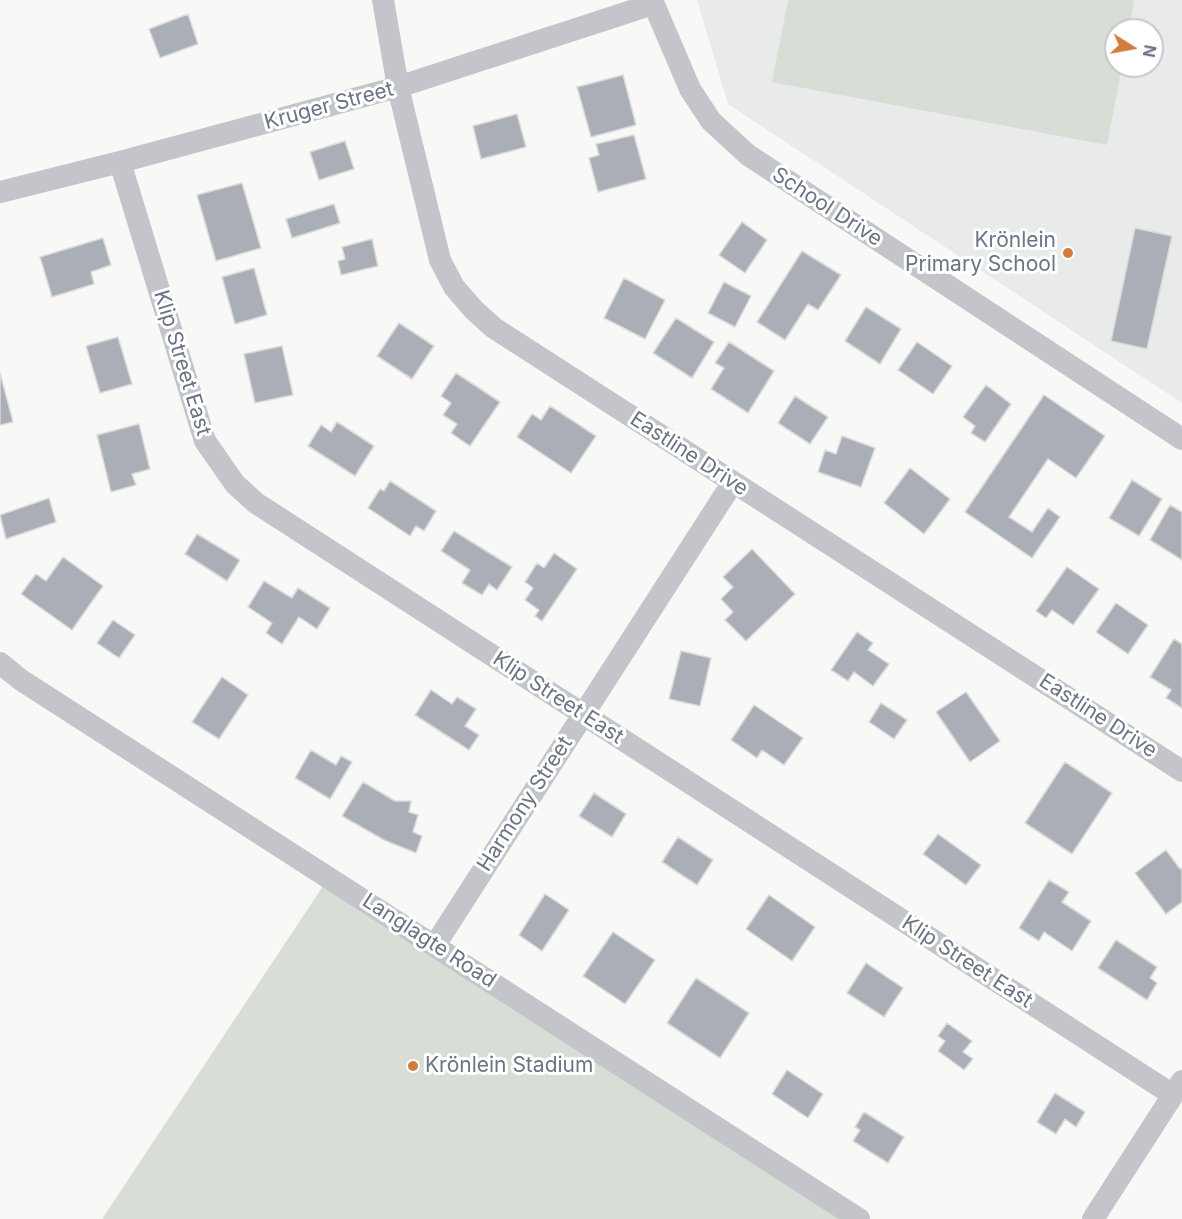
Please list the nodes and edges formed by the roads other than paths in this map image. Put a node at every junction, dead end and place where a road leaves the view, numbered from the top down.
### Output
1 (383, 0) edge
2 (653, 2) edge
3 (398, 87) junction
4 (120, 162) junction
5 (0, 192) edge
6 (1182, 439) edge
7 (733, 482) junction
8 (0, 663) edge
9 (583, 714) junction
10 (1182, 771) edge
11 (435, 945) junction
12 (1178, 1088) edge
13 (859, 1219) edge
14 (1093, 1219) edge

1 - 3 street, Eastline Drive
2 - 3 street, Kruger Street
2 - 6 street, School Drive
3 - 4 street, Kruger Street
3 - 7 street, Eastline Drive
4 - 5 street, Kruger Street
4 - 9 street, Klip Street East
7 - 9 street, Harmony Street
7 - 10 street, Eastline Drive
8 - 11 street, Langlagte Road
9 - 11 street, Harmony Street
9 - 12 street, Klip Street East
11 - 13 street, Langlagte Road
12 - 14 street

